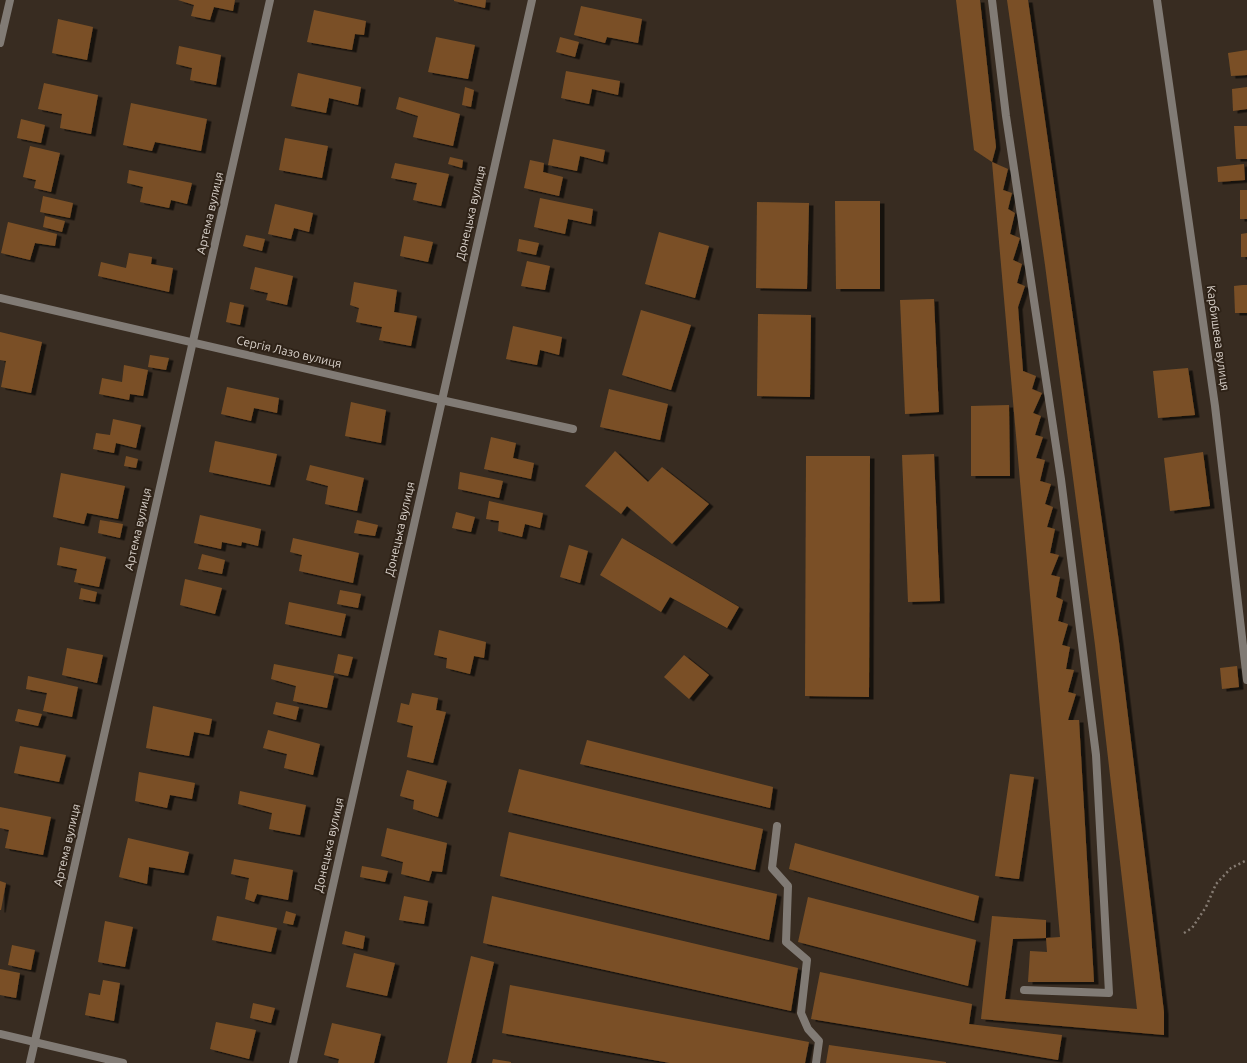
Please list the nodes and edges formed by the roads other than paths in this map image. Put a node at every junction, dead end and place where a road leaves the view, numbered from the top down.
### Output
1 (10, 0) edge
2 (270, 0) edge
3 (532, 0) edge
4 (992, 0) edge
5 (1157, 0) edge
6 (0, 43) edge
7 (0, 298) edge
8 (194, 342) junction
9 (441, 400) junction
10 (573, 429) dead end
11 (1247, 680) edge
12 (777, 826) dead end
13 (1024, 990) dead end
14 (0, 1034) edge
15 (35, 1042) junction
16 (30, 1063) edge
17 (123, 1063) edge
18 (293, 1063) edge
19 (816, 1063) edge

1 - 6 street
2 - 8 street, Артема вулиця
3 - 9 street, Донецька вулиця
4 - 13 street
5 - 11 street, Карбишева вулиця
7 - 8 street, Сергія Лазо вулиця
8 - 9 street, Сергія Лазо вулиця
8 - 15 street, Артема вулиця
9 - 10 street, Сергія Лазо вулиця
9 - 18 street, Донецька вулиця
12 - 19 street
14 - 15 street
15 - 16 street, Артема вулиця
15 - 17 street

